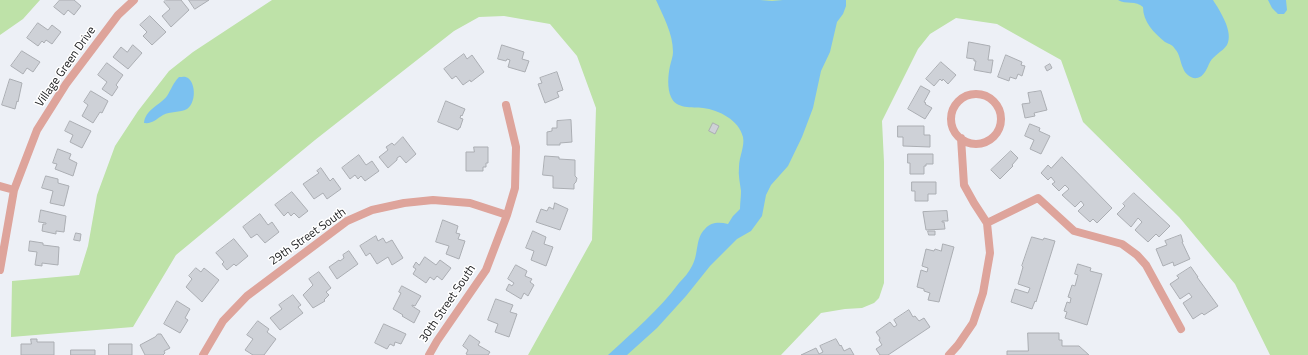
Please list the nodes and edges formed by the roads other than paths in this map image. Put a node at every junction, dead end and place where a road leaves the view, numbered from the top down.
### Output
1 (134, 0) edge
2 (506, 105) dead end
3 (960, 138) junction
4 (0, 186) edge
5 (14, 190) junction
6 (507, 215) junction
7 (987, 223) junction
8 (0, 270) edge
9 (1180, 328) dead end
10 (203, 355) edge
11 (429, 355) edge
12 (949, 355) edge

1 - 5 street, Village Green Drive
2 - 6 street, 30th Street South
3 - 3 street
3 - 7 street
4 - 5 street
5 - 8 street, Village Green Drive
6 - 10 street, 29th Street South
6 - 11 street, 30th Street South
7 - 9 street
7 - 12 street

